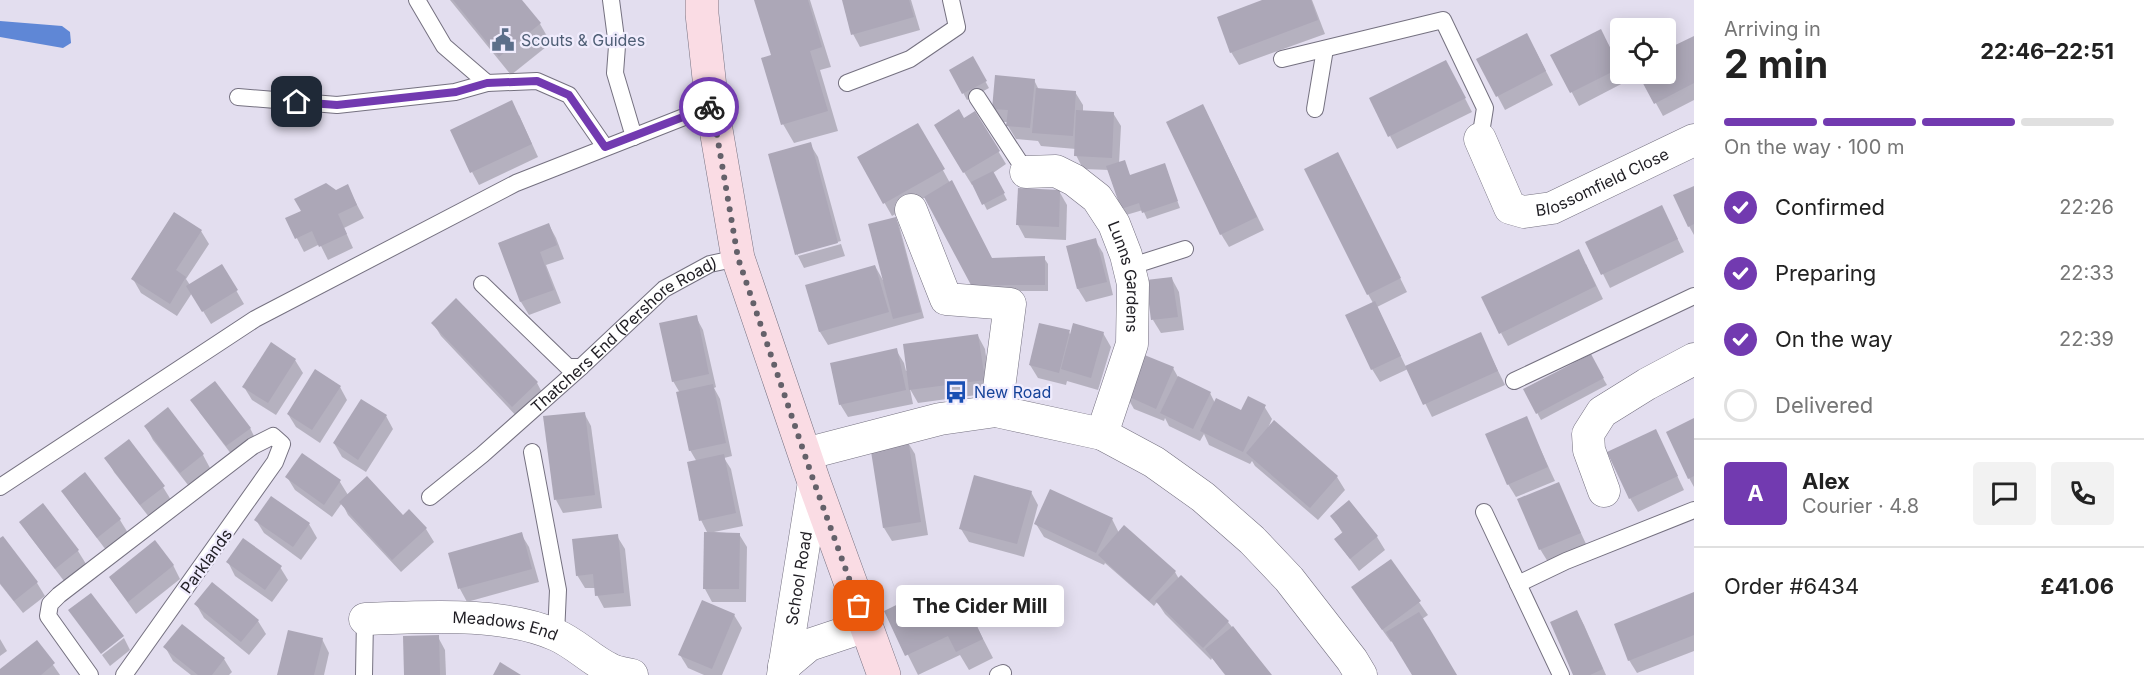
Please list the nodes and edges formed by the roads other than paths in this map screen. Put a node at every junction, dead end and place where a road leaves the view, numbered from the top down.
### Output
1 (417, 0) edge
2 (611, 0) edge
3 (702, 0) edge
4 (951, 0) edge
5 (1325, 49) junction
6 (1282, 59) dead end
7 (487, 83) junction
8 (847, 83) dead end
9 (238, 97) dead end
10 (977, 97) dead end
11 (712, 106) junction
12 (1315, 109) dead end
13 (634, 137) junction
14 (1480, 139) joint
15 (1694, 140) edge
16 (605, 147) junction
17 (1026, 172) joint
18 (911, 210) dead end
19 (1185, 249) dead end
20 (738, 258) junction
21 (1129, 267) junction
22 (482, 284) dead end
23 (1694, 296) edge
24 (1694, 359) edge
25 (581, 367) junction
26 (1514, 381) dead end
27 (996, 411) junction
28 (1102, 434) junction
29 (532, 452) dead end
30 (809, 468) junction
31 (0, 487) edge
32 (1604, 490) dead end
33 (430, 497) dead end
34 (1694, 510) edge
35 (1484, 512) dead end
36 (1518, 584) junction
37 (365, 619) joint
38 (866, 626) junction
39 (556, 635) junction
40 (597, 669) edge
41 (784, 670) edge
42 (90, 675) edge
43 (124, 675) edge
44 (364, 675) edge
45 (632, 675) edge
46 (884, 675) edge
47 (1361, 675) edge
48 (1562, 675) edge

1 - 7 lane
2 - 13 lane
3 - 11 main road
4 - 8 lane
5 - 6 lane
5 - 12 lane
5 - 14 lane
7 - 9 lane
7 - 16 lane
10 - 17 lane
11 - 13 lane
11 - 20 main road
13 - 16 lane
14 - 15 street, Blossomfield Close
16 - 31 lane
17 - 21 street, Lunns Gardens
18 - 27 street
19 - 21 lane
20 - 25 lane, Thatchers End (Pershore Road)
20 - 30 main road
21 - 28 street, Lunns Gardens
22 - 25 lane
23 - 26 lane
24 - 32 street
25 - 33 lane, Thatchers End (Pershore Road)
27 - 28 street
27 - 30 street
28 - 47 street
29 - 39 lane
30 - 38 main road
30 - 41 street, School Road
34 - 36 lane
35 - 36 lane
36 - 48 lane
37 - 39 street, Meadows End
37 - 44 lane
38 - 41 street
38 - 46 main road
39 - 40 street, Meadows End
40 - 45 street, Meadows End
42 - 43 lane, Parklands

